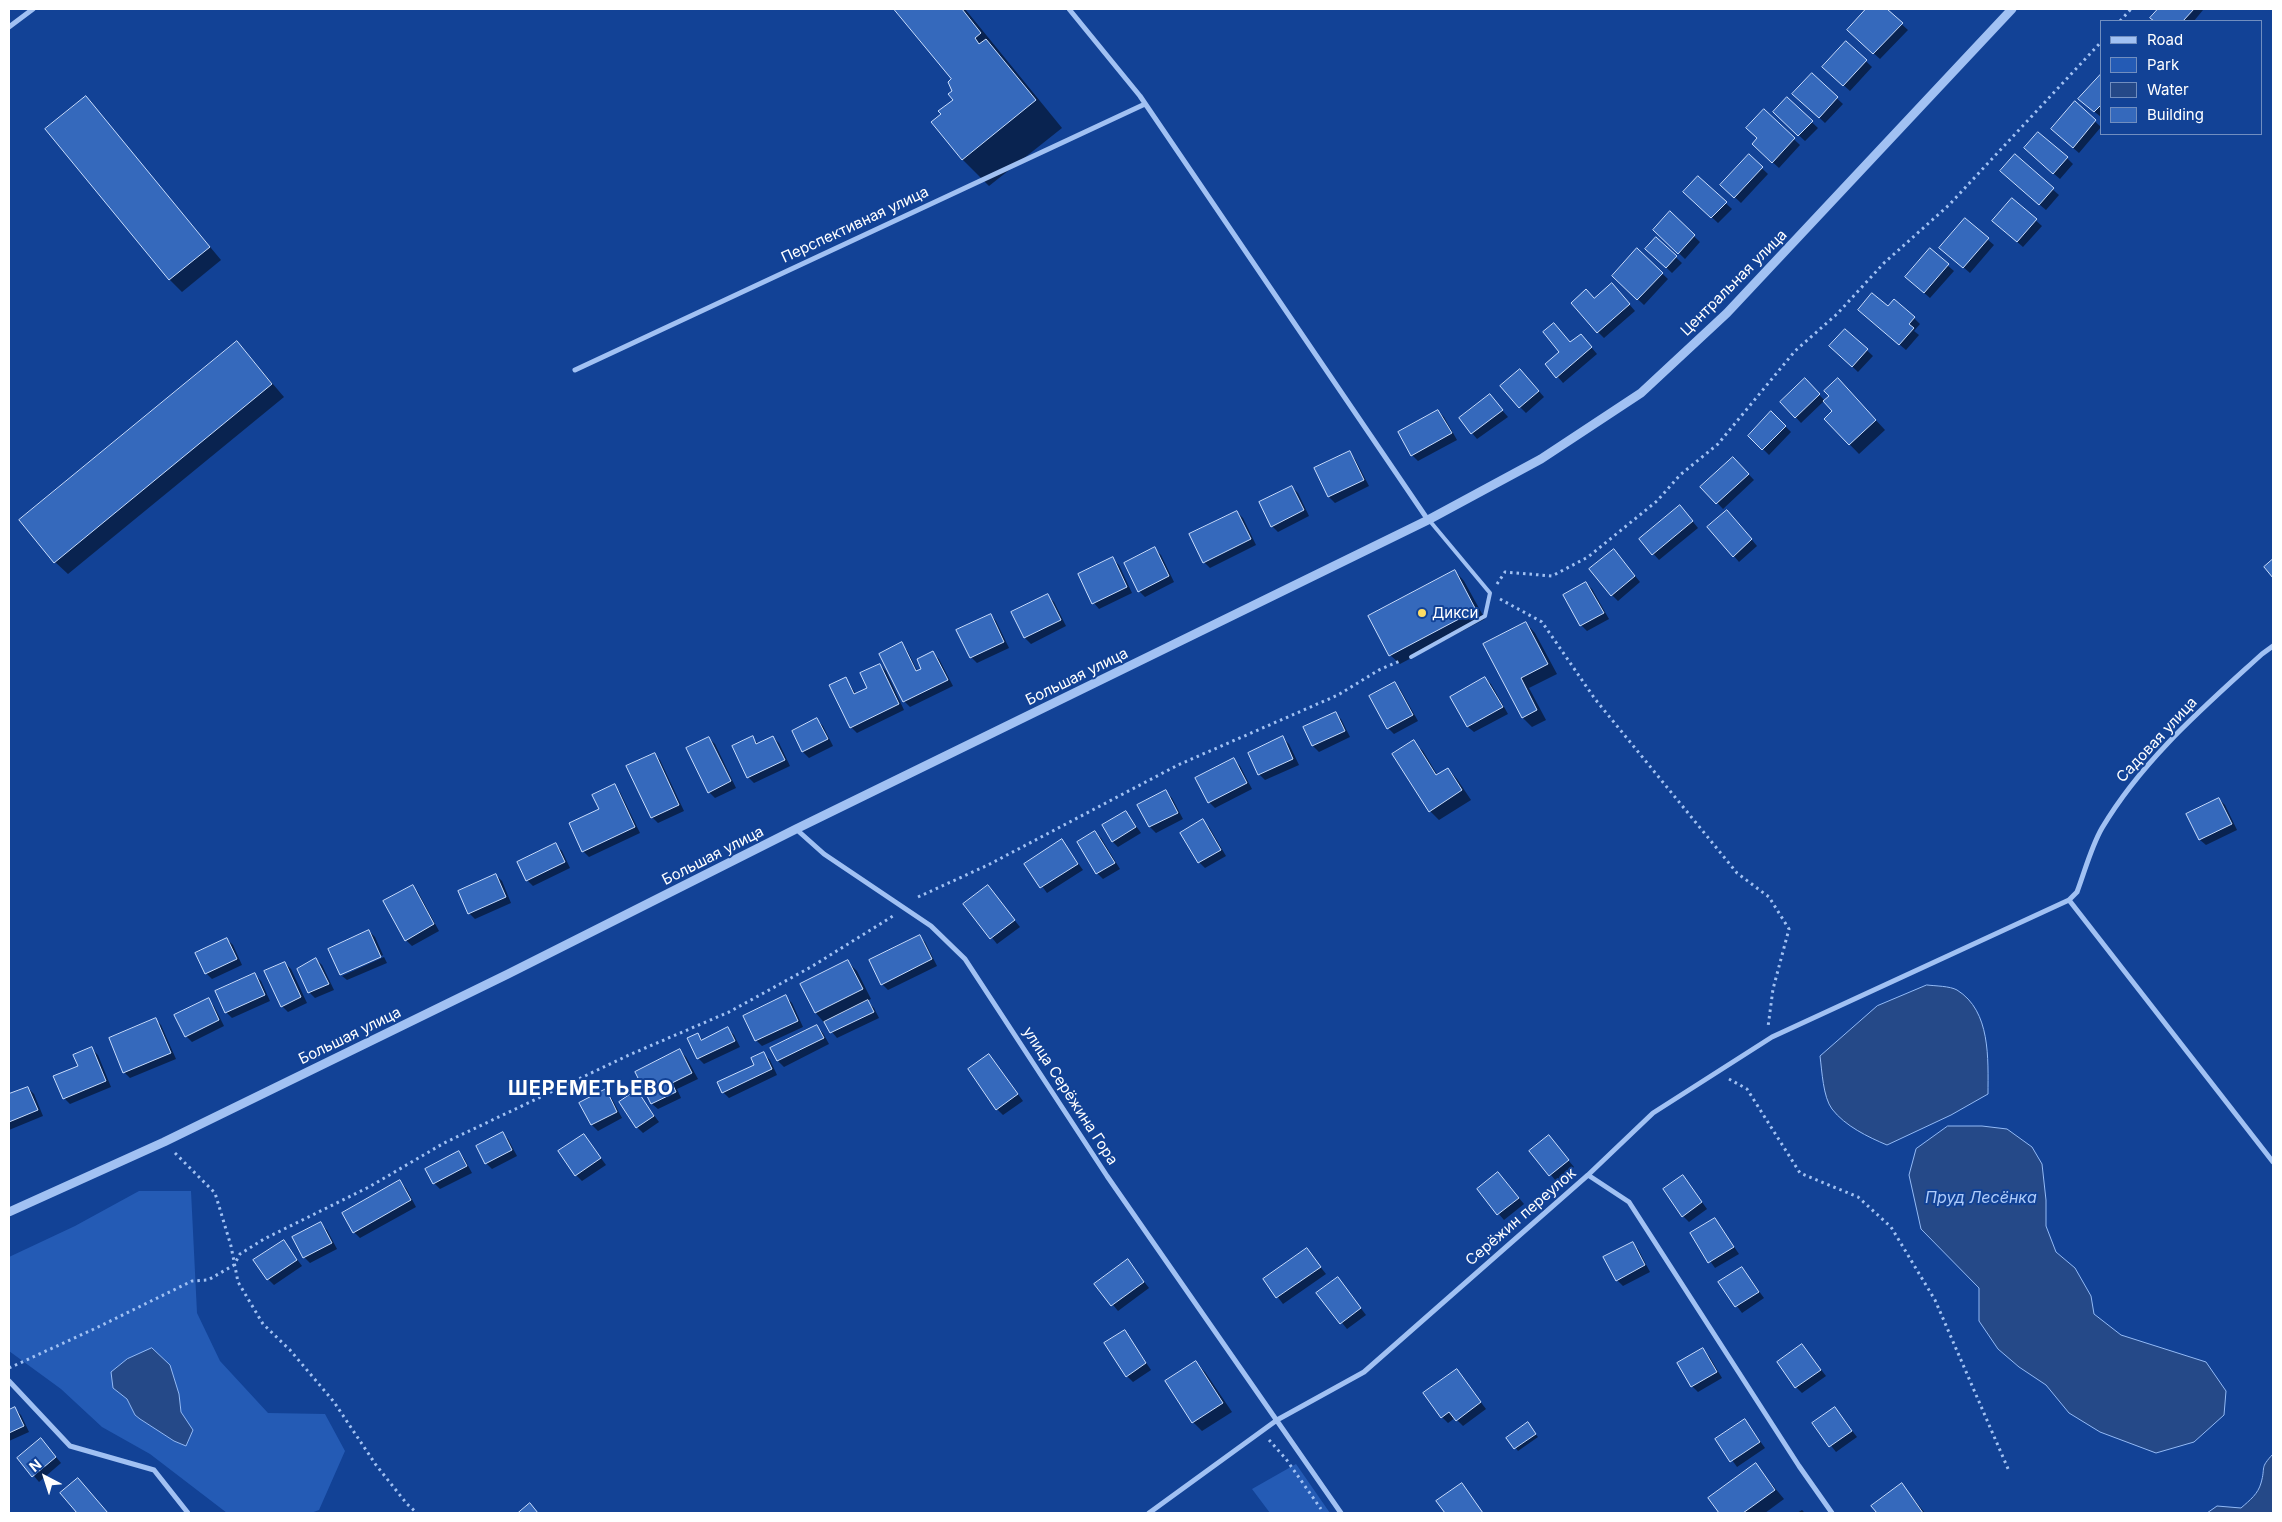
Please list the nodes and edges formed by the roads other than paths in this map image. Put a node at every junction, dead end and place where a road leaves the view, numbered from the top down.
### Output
1 (32, 9) edge
2 (1069, 9) edge
3 (2012, 9) edge
4 (9, 27) edge
5 (1145, 104) junction
6 (575, 370) dead end
7 (1428, 520) junction
8 (2273, 646) edge
9 (1411, 657) road end
10 (796, 829) junction
11 (2069, 900) junction
12 (2273, 1162) edge
13 (1588, 1174) junction
14 (9, 1212) edge
15 (9, 1381) edge
16 (1277, 1420) junction
17 (188, 1513) edge
18 (1149, 1513) edge
19 (1342, 1513) edge
20 (1832, 1513) edge

1 - 4 street
2 - 5 street
3 - 7 street, Центральная улица
5 - 6 street, Перспективная улица
5 - 7 street
7 - 9 lane
7 - 10 street, Большая улица
8 - 11 street, Садовая улица
10 - 14 street, Большая улица
10 - 16 street, улица Серёжина Гора
11 - 12 street
11 - 13 street
13 - 16 street, Серёжин переулок
13 - 20 street, Серёжин переулок
15 - 17 street
16 - 18 street
16 - 19 street, улица Серёжина Гора

